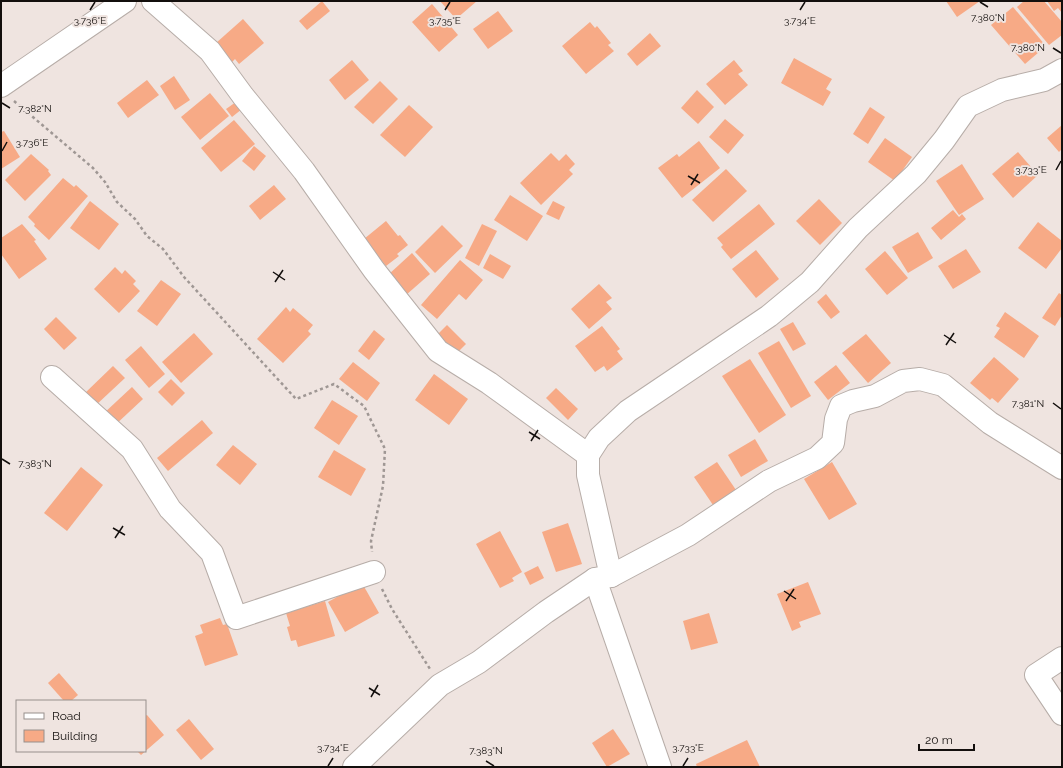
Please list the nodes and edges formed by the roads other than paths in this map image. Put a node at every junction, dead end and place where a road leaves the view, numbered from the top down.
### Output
1 (125, 1) edge
2 (153, 1) edge
3 (1062, 70) edge
4 (7, 93) edge
5 (52, 377) dead end
6 (588, 455) junction
7 (1062, 468) edge
8 (374, 572) road end
9 (603, 578) junction
10 (1062, 658) edge
11 (1062, 714) edge
12 (354, 767) edge
13 (660, 767) edge

1 - 4 street
2 - 6 street
3 - 6 street
5 - 8 street
6 - 9 street
7 - 9 street
9 - 12 street
9 - 13 street
10 - 11 street

